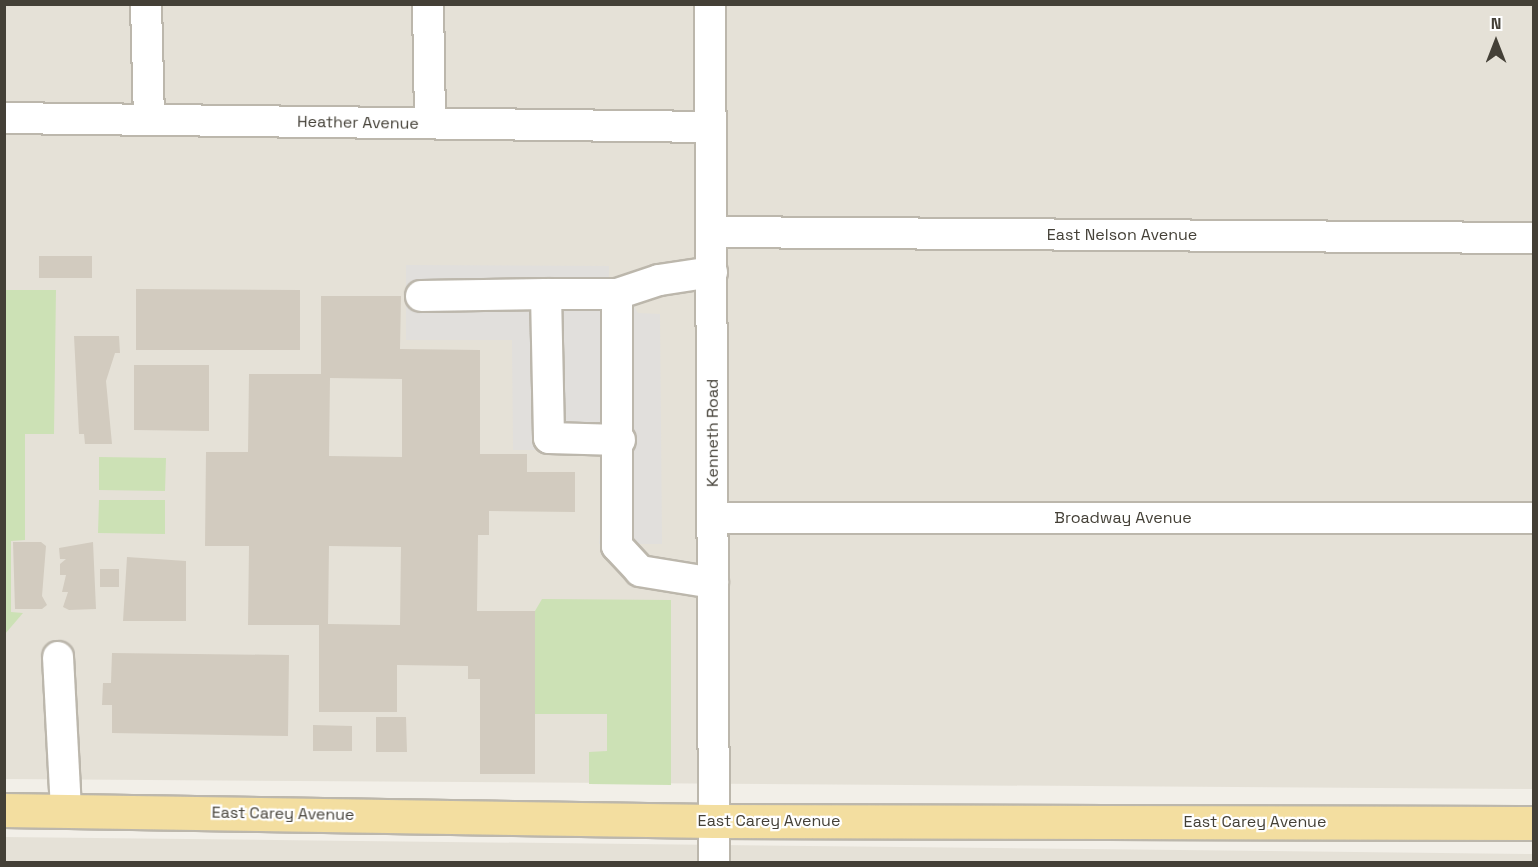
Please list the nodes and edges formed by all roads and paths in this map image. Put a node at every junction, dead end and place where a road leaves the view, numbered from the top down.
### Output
1 (146, 4) edge
2 (428, 4) edge
3 (710, 4) edge
4 (4, 118) edge
5 (149, 120) junction
6 (430, 123) junction
7 (711, 127) junction
8 (711, 232) junction
9 (1533, 238) edge
10 (711, 272) junction
11 (546, 294) junction
12 (617, 294) junction
13 (421, 296) dead end
14 (620, 440) junction
15 (713, 518) junction
16 (1533, 518) edge
17 (713, 583) junction
18 (58, 657) dead end
19 (4, 810) edge
20 (66, 811) junction
21 (714, 821) junction
22 (1533, 823) edge
23 (714, 862) edge

1 - 5 street
2 - 6 street
3 - 7 street, Kenneth Road
4 - 5 street, Heather Avenue
5 - 6 street, Heather Avenue
6 - 7 street, Heather Avenue
7 - 8 street, Kenneth Road
8 - 9 street, East Nelson Avenue
8 - 10 street, Kenneth Road
10 - 12 street
10 - 15 street, Kenneth Road
11 - 12 street
11 - 13 street
11 - 14 street
12 - 14 street
14 - 17 street
15 - 16 street, Broadway Avenue
15 - 17 street, Kenneth Road
17 - 21 street, Kenneth Road
18 - 20 street
19 - 20 main road, East Carey Avenue
20 - 21 main road, East Carey Avenue
21 - 22 main road, East Carey Avenue
21 - 23 street, Kenneth Road

